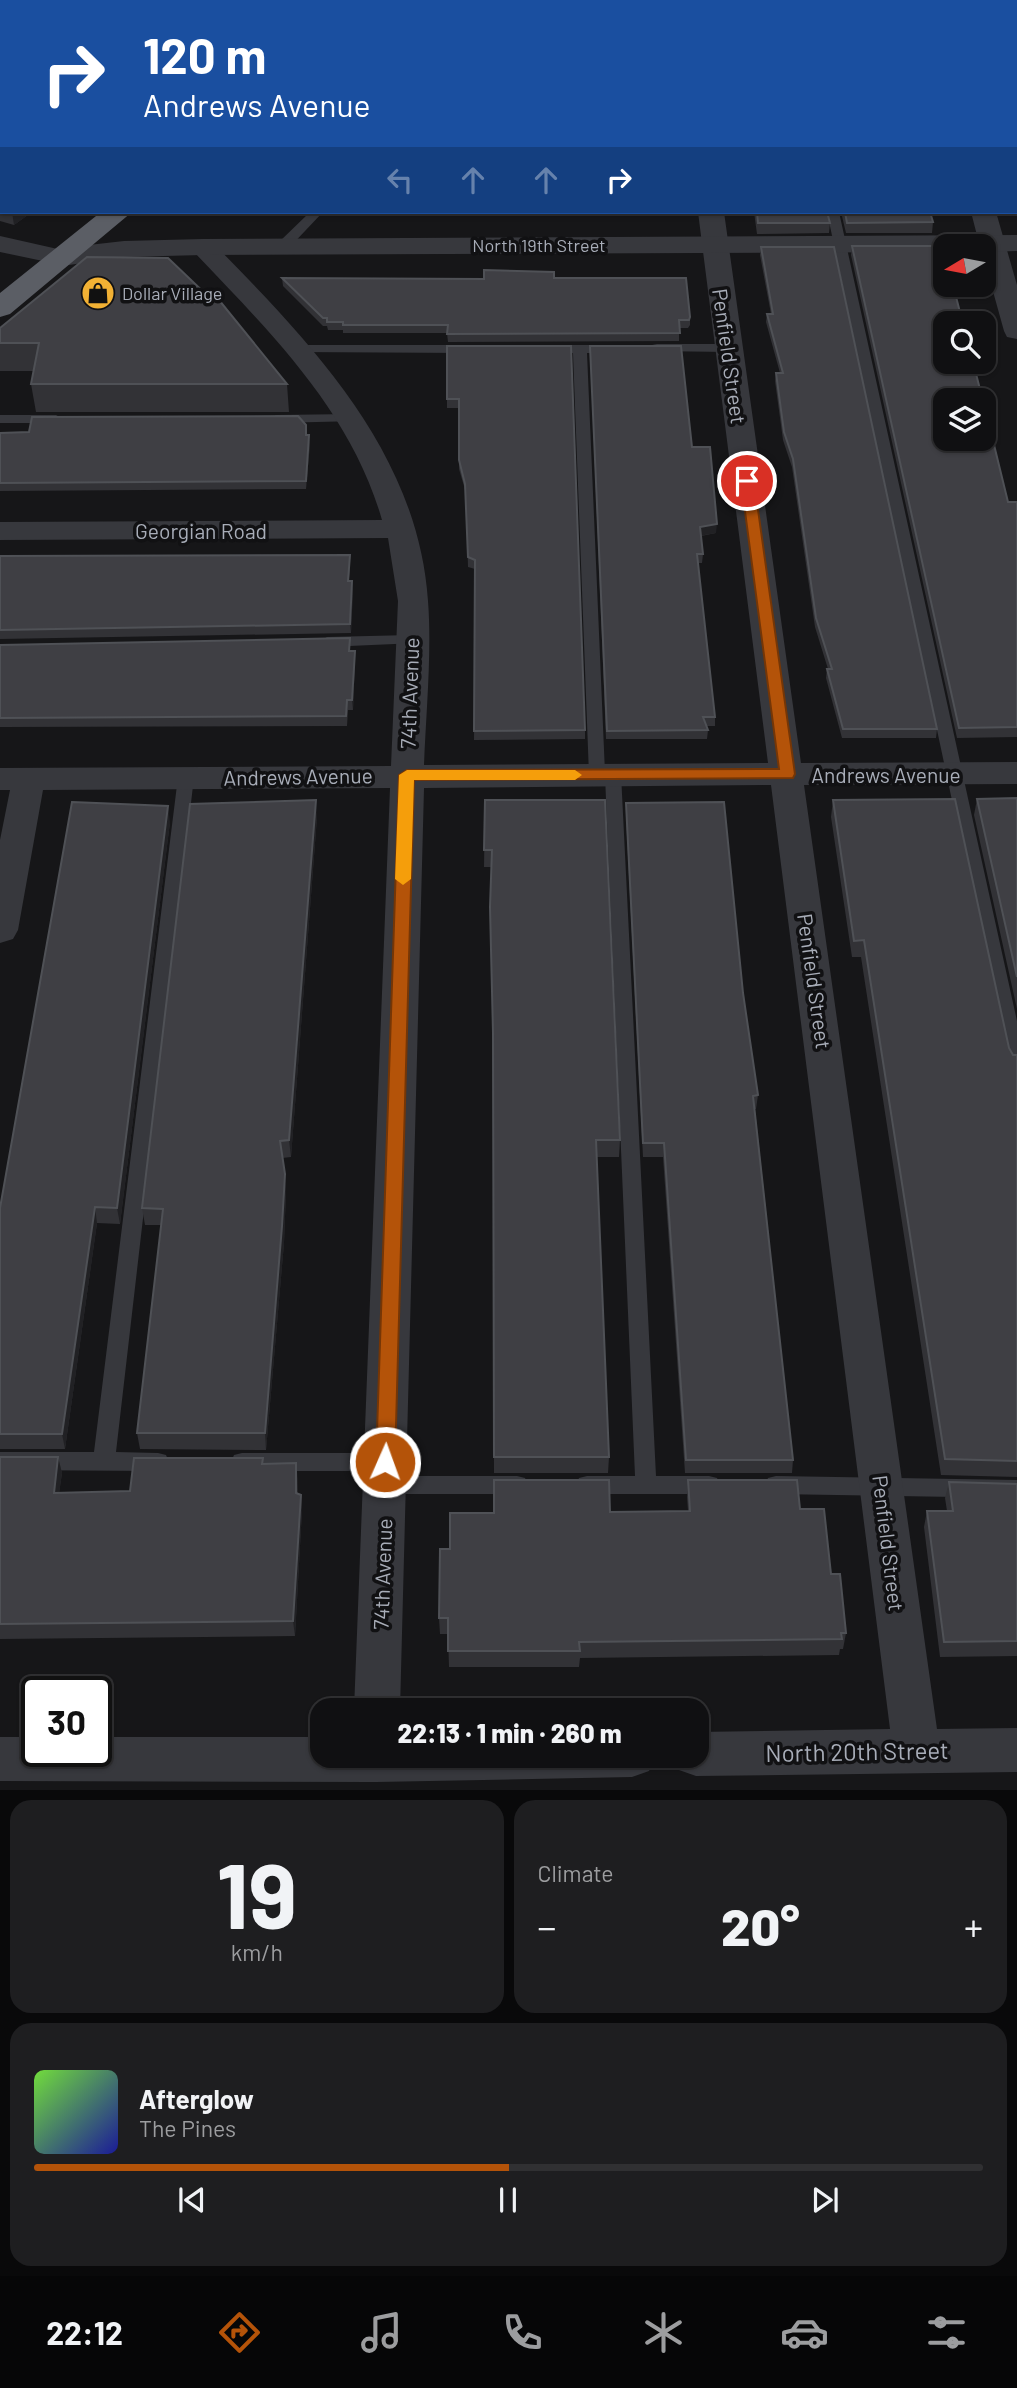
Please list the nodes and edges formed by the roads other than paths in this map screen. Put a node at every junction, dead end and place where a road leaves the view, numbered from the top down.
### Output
1 (116, 214) edge
2 (315, 214) edge
3 (833, 214) edge
4 (984, 214) edge
5 (713, 228) edge
6 (839, 243) junction
7 (1004, 243) edge
8 (0, 244) edge
9 (203, 247) junction
10 (282, 247) junction
11 (62, 257) junction
12 (0, 308) edge
13 (1017, 331) edge
14 (648, 348) edge
15 (729, 348) junction
16 (300, 349) junction
17 (484, 349) edge
18 (539, 349) edge
19 (580, 349) junction
20 (621, 349) edge
21 (353, 418) junction
22 (0, 419) edge
23 (69, 419) edge
24 (262, 419) edge
25 (401, 529) junction
26 (0, 531) edge
27 (411, 640) junction
28 (308, 642) edge
29 (956, 773) junction
30 (1017, 773) edge
31 (605, 774) junction
32 (787, 774) junction
33 (407, 775) junction
34 (186, 777) junction
35 (15, 778) edge
36 (0, 930) edge
37 (1017, 1064) edge
38 (0, 1461) edge
39 (104, 1462) junction
40 (185, 1462) edge
41 (225, 1462) edge
42 (385, 1473) junction
43 (536, 1485) edge
44 (563, 1485) edge
45 (646, 1485) junction
46 (729, 1485) edge
47 (757, 1485) edge
48 (882, 1485) junction
49 (1017, 1489) edge
50 (377, 1698) edge
51 (1017, 1749) edge
52 (916, 1750) junction
53 (709, 1754) edge
54 (1, 1768) edge
55 (310, 1768) edge

1 - 11 highway
2 - 10 lane
3 - 6 lane
4 - 7 street
5 - 6 street, North 19th Street
5 - 10 street, North 19th Street
5 - 15 street, Penfield Street
6 - 7 street, North 19th Street
6 - 29 lane
7 - 13 street
8 - 11 street
9 - 10 street, North 19th Street
9 - 11 street, North 19th Street
9 - 16 street, 74th Avenue
11 - 12 highway
14 - 15 lane
15 - 32 street, Penfield Street
16 - 17 lane
16 - 21 street, 74th Avenue
18 - 19 lane
19 - 20 lane
19 - 31 lane
21 - 24 lane
21 - 25 street, 74th Avenue
22 - 23 lane
25 - 26 street, Georgian Road
25 - 27 street, 74th Avenue
27 - 28 lane
27 - 33 street, 74th Avenue
29 - 30 street, Andrews Avenue
29 - 32 street, Andrews Avenue
29 - 37 lane
31 - 32 street, Andrews Avenue
31 - 33 street, Andrews Avenue
31 - 45 lane
32 - 48 street, Penfield Street
33 - 34 street, Andrews Avenue
33 - 42 street, 74th Avenue
34 - 35 street, Andrews Avenue
34 - 39 lane
35 - 36 street
38 - 39 lane
39 - 40 lane
41 - 42 lane
42 - 43 lane
42 - 50 street, 74th Avenue
44 - 45 lane
45 - 46 lane
47 - 48 lane
48 - 49 lane
48 - 52 street, Penfield Street
51 - 52 street, North 20th Street
52 - 53 street, North 20th Street
54 - 55 street

